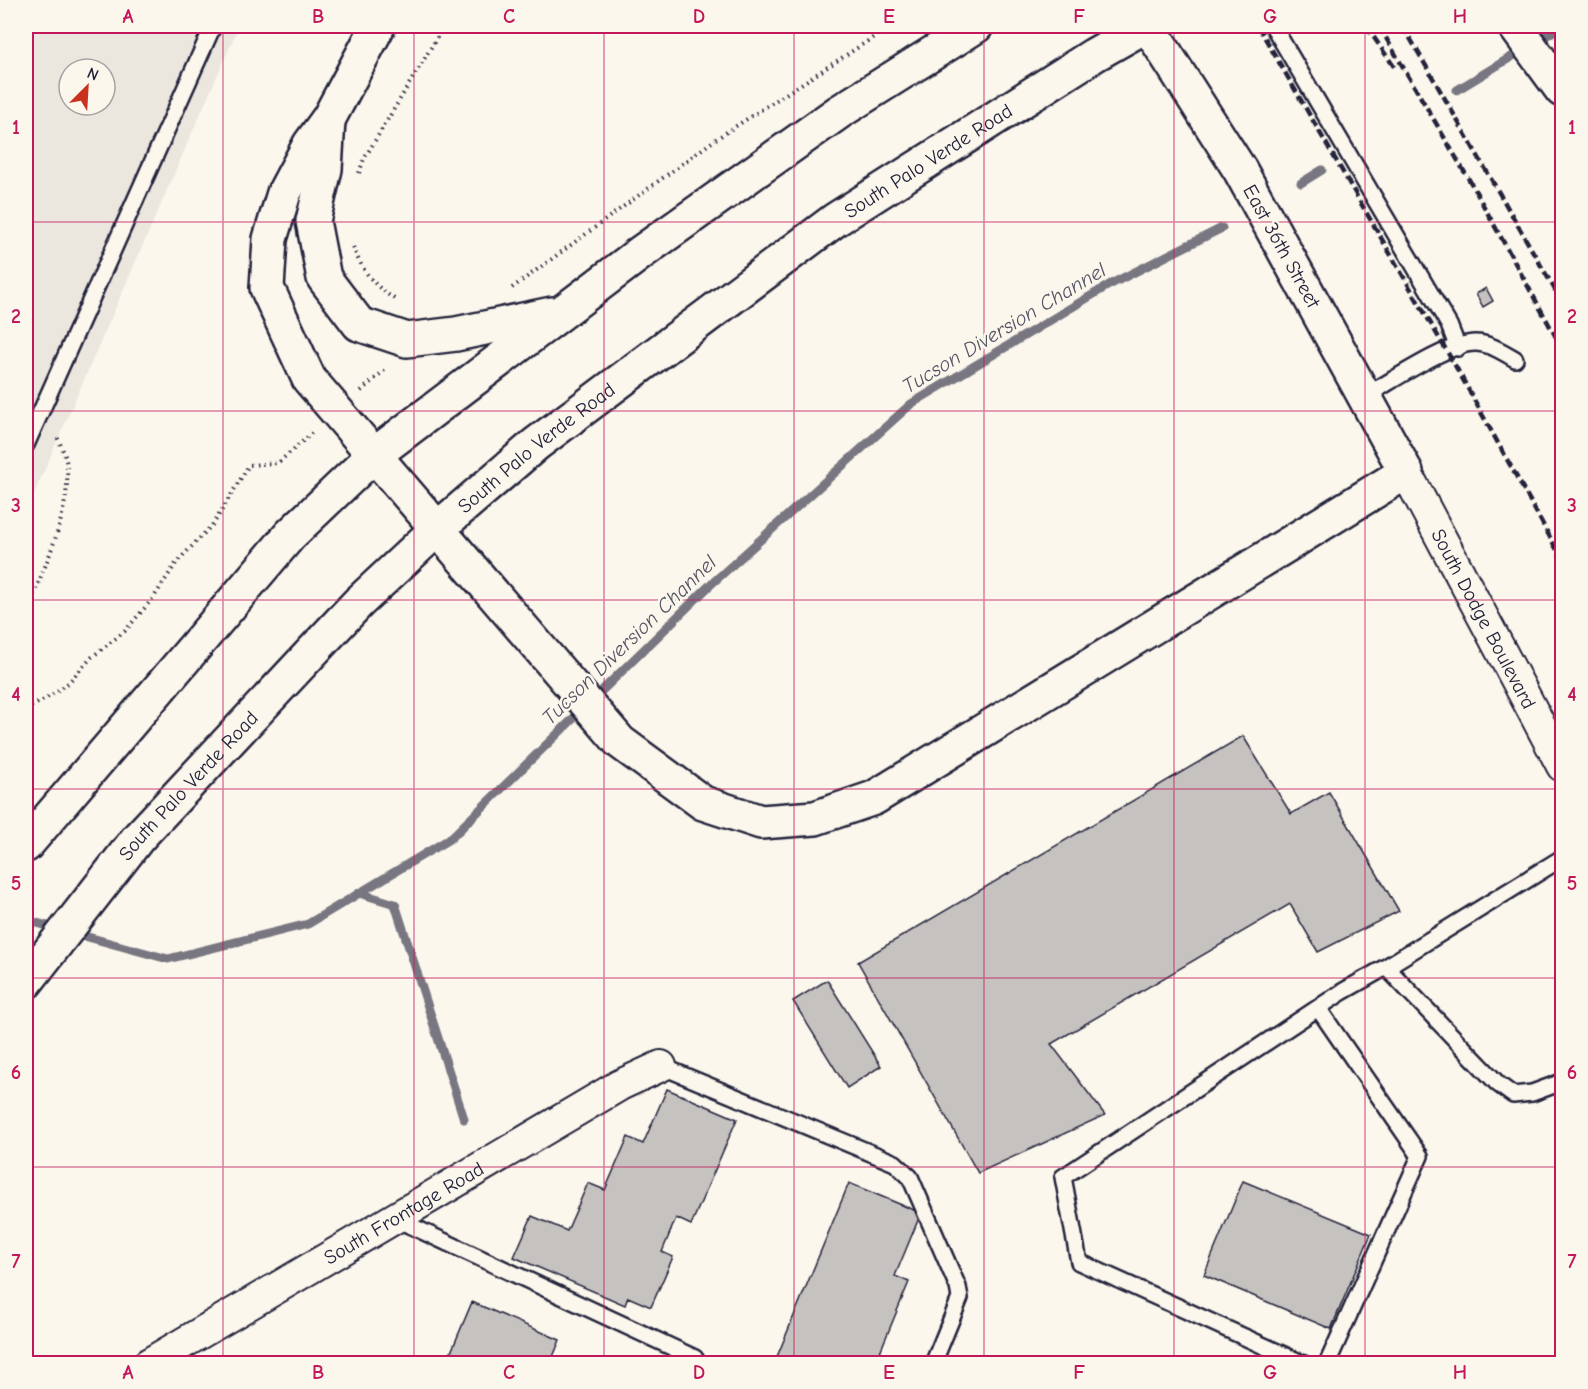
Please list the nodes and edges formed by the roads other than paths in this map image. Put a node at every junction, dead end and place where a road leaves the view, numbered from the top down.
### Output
1 (213, 26) edge
2 (378, 26) edge
3 (976, 26) edge
4 (1146, 26) edge
5 (1273, 26) edge
6 (1515, 26) edge
7 (1563, 90) edge
8 (329, 118) junction
9 (559, 313) junction
10 (1458, 348) junction
11 (1515, 358) dead end
12 (1365, 396) junction
13 (26, 445) edge
14 (374, 455) junction
15 (1406, 472) junction
16 (436, 530) junction
17 (1563, 766) edge
18 (28, 842) edge
19 (1563, 858) edge
20 (1386, 968) junction
21 (26, 982) edge
22 (1318, 1008) junction
23 (661, 1066) joint
24 (1563, 1082) edge
25 (394, 1218) junction
26 (695, 1358) dead end
27 (167, 1360) edge
28 (933, 1364) edge
29 (1304, 1364) edge
30 (1327, 1364) edge

1 - 13 lane
2 - 8 main road
3 - 9 main road
4 - 12 main road, East 36th Street
4 - 16 main road, South Palo Verde Road
5 - 10 lane
6 - 7 main road
8 - 9 main road
8 - 14 main road
9 - 14 main road
10 - 11 lane
10 - 12 lane
12 - 15 main road, East 36th Street
14 - 16 main road
14 - 18 main road
15 - 16 main road
15 - 17 street, South Dodge Boulevard
16 - 21 main road, South Palo Verde Road
19 - 20 lane
20 - 22 lane
20 - 24 lane
22 - 29 lane
22 - 30 lane
23 - 25 street, South Frontage Road
23 - 28 lane
25 - 26 lane
25 - 27 street, South Frontage Road

